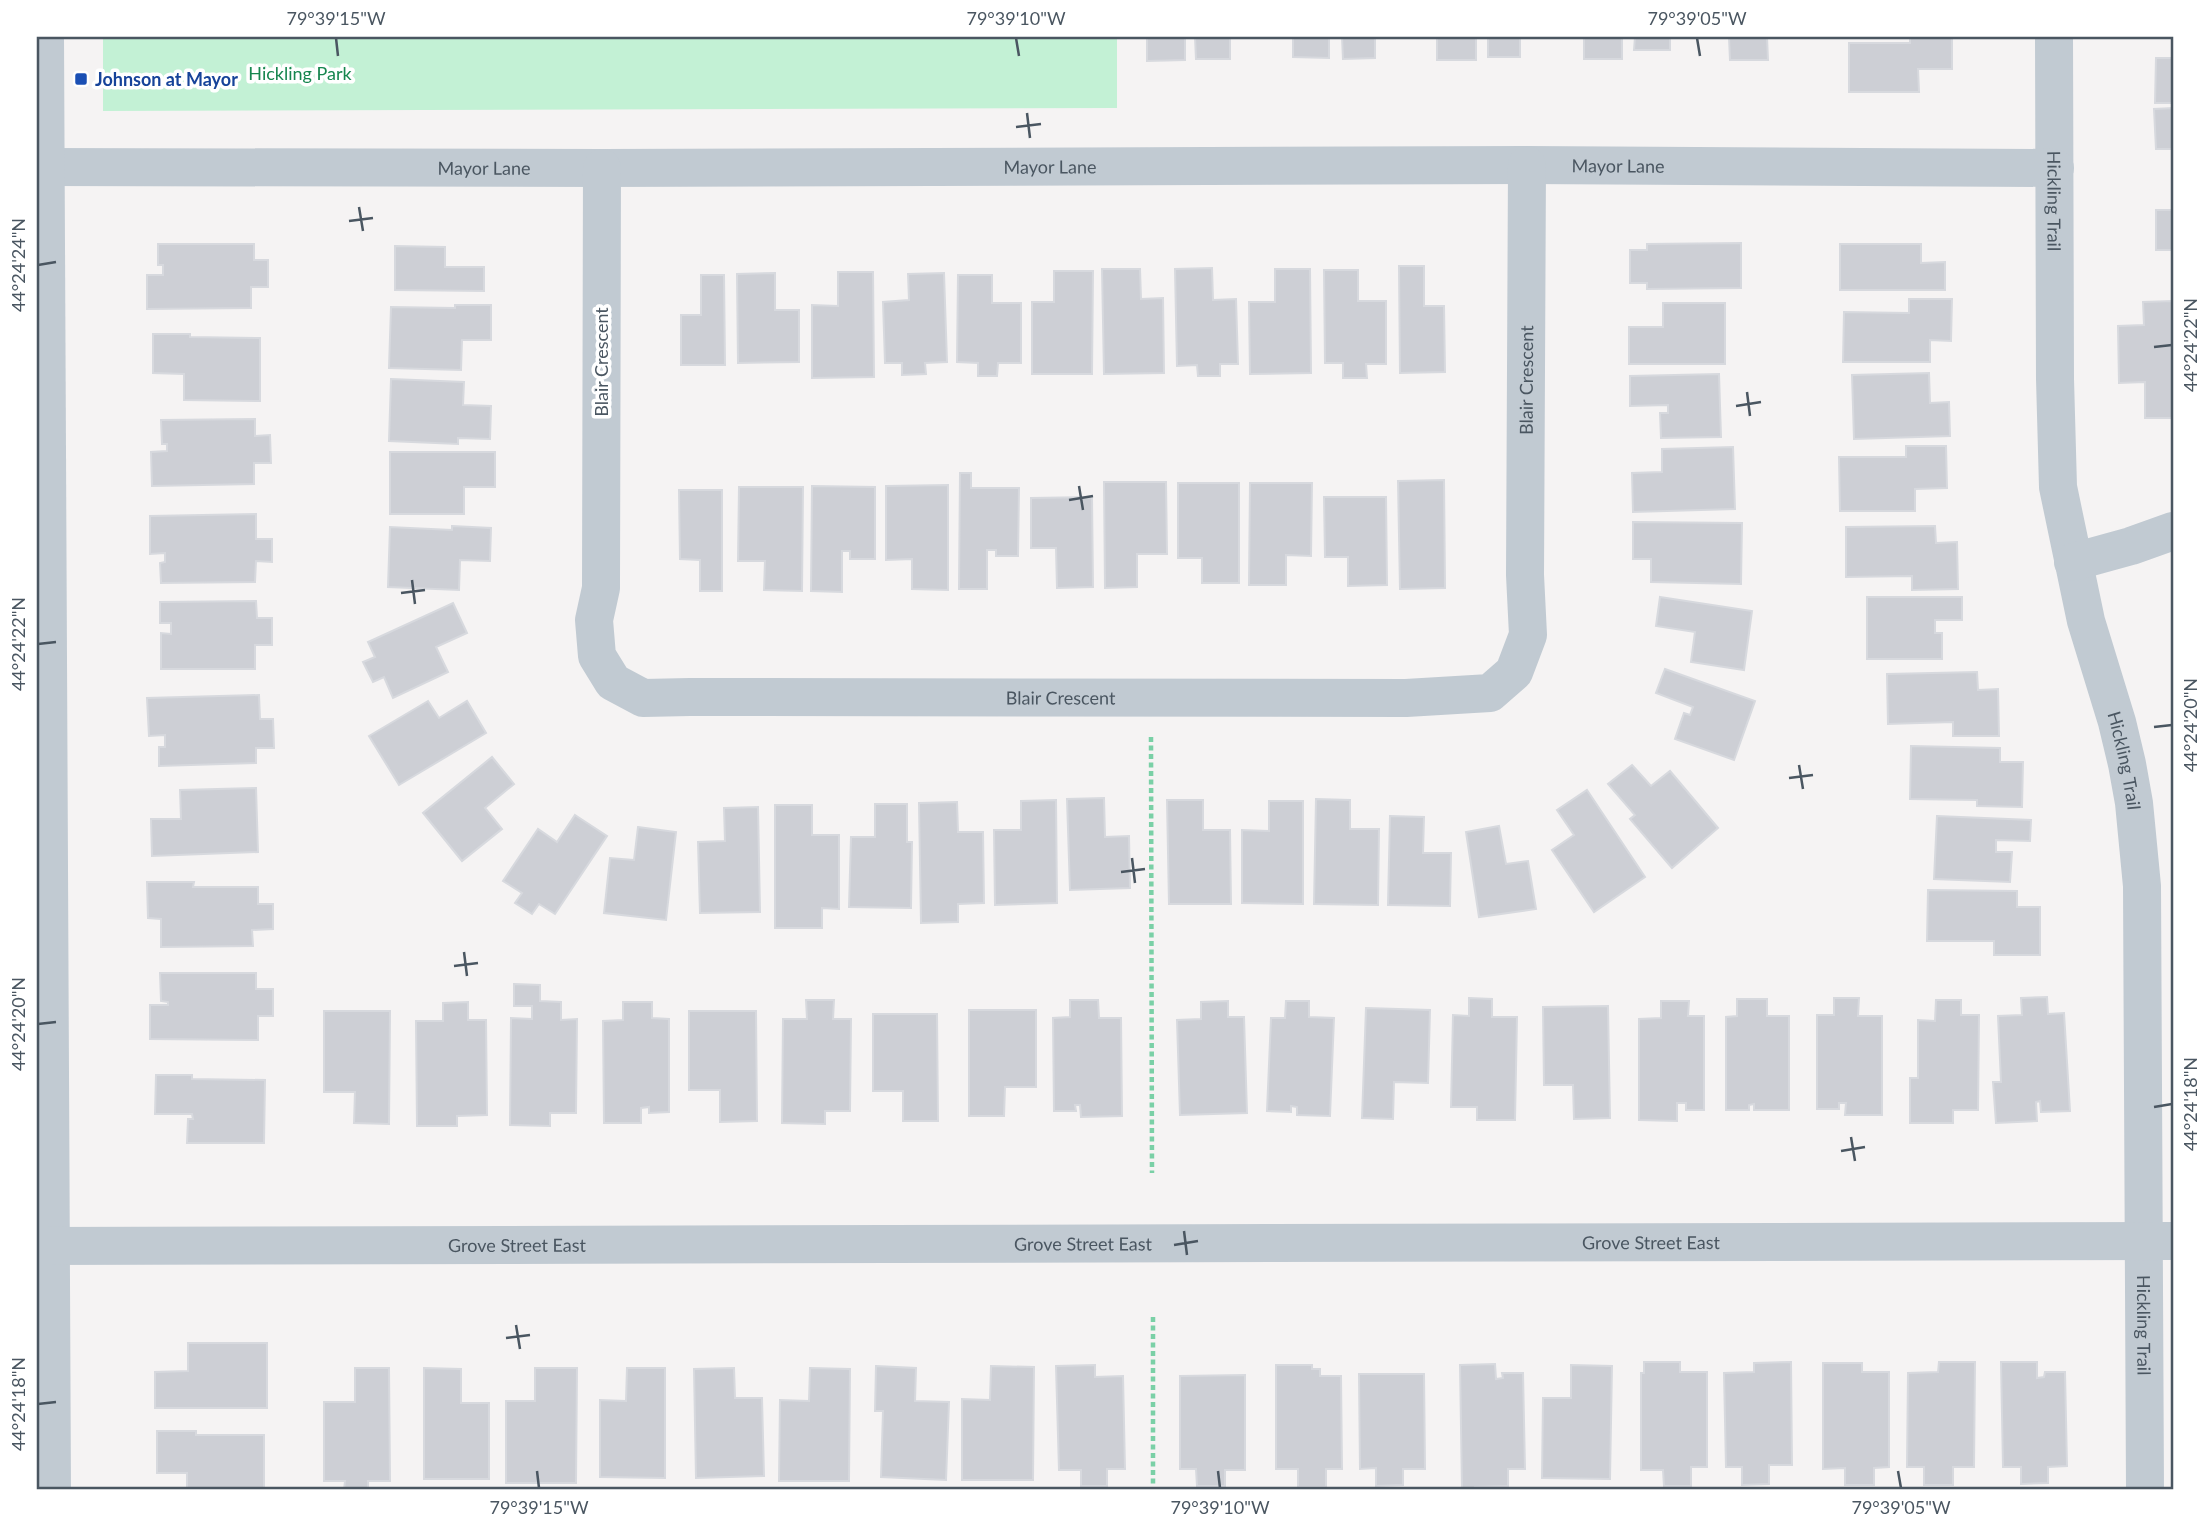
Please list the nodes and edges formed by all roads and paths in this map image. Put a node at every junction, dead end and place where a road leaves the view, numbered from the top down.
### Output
1 (45, 37) edge
2 (2054, 37) edge
3 (1527, 165) junction
4 (46, 167) junction
5 (602, 168) junction
6 (2055, 168) junction
7 (2173, 531) edge
8 (2073, 562) junction
9 (42, 694) edge
10 (1151, 730) dead end
11 (1152, 1173) dead end
12 (2158, 1241) edge
13 (44, 1246) edge
14 (1153, 1317) dead end
15 (52, 1490) edge
16 (1153, 1490) edge
17 (2145, 1490) edge

1 - 4 street
2 - 6 street, Hickling Trail
3 - 5 street, Mayor Lane
3 - 5 street, Blair Crescent
3 - 6 street, Mayor Lane
4 - 5 street, Mayor Lane
4 - 9 street
6 - 8 street, Hickling Trail
7 - 8 street
8 - 12 street, Hickling Trail
9 - 13 street
10 - 11 path
12 - 13 street, Grove Street East
12 - 17 street, Hickling Trail
13 - 15 street
14 - 16 path

